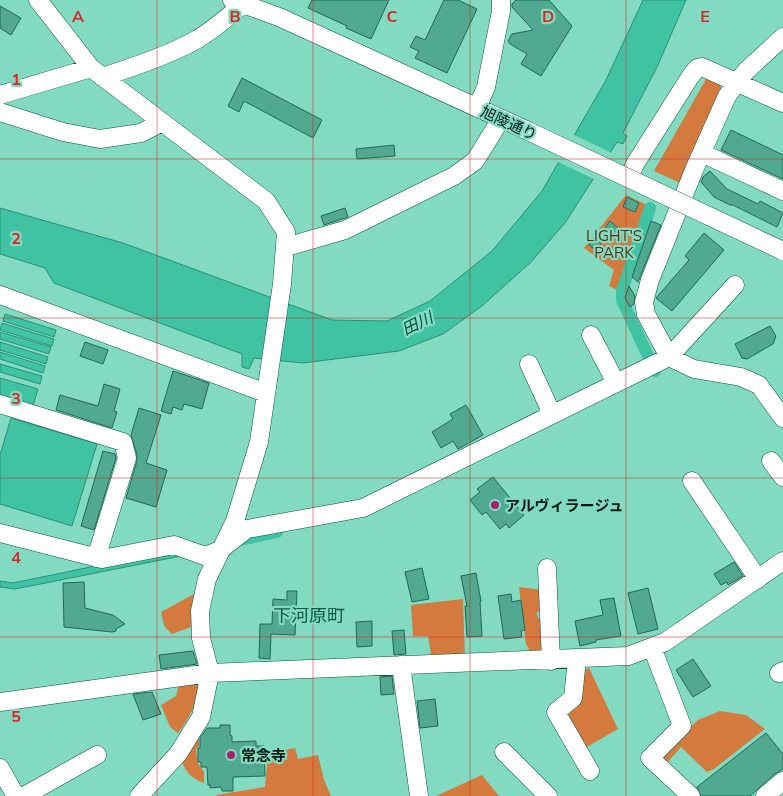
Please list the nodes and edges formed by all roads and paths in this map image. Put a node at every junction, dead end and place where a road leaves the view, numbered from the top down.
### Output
1 (38, 0) edge
2 (501, 0) edge
3 (242, 1) edge
4 (783, 37) edge
5 (97, 72) junction
6 (738, 82) junction
7 (0, 95) edge
8 (783, 102) edge
9 (477, 108) junction
10 (0, 112) edge
11 (501, 119) junction
12 (162, 122) junction
13 (702, 153) junction
14 (632, 171) junction
15 (783, 191) edge
16 (286, 247) junction
17 (783, 251) edge
18 (735, 285) dead end
19 (0, 296) edge
20 (591, 335) dead end
21 (669, 357) junction
22 (529, 364) dead end
23 (616, 383) junction
24 (267, 384) junction
25 (0, 404) edge
26 (552, 414) junction
27 (783, 418) edge
28 (772, 461) dead end
29 (783, 477) edge
30 (692, 481) dead end
31 (1, 536) edge
32 (220, 550) junction
33 (96, 558) junction
34 (783, 561) edge
35 (547, 568) dead end
36 (758, 579) junction
37 (652, 647) junction
38 (577, 659) junction
39 (551, 660) junction
40 (402, 665) junction
41 (210, 673) junction
42 (0, 702) edge
43 (504, 752) dead end
44 (97, 755) dead end
45 (0, 768) edge
46 (590, 771) dead end
47 (783, 781) edge
48 (16, 796) edge
49 (24, 796) edge
50 (139, 796) edge
51 (418, 796) edge
52 (548, 796) edge
53 (690, 796) edge
54 (765, 796) edge

1 - 5 street
2 - 9 street
3 - 5 street
3 - 9 street, 旭陵通り
4 - 6 street
5 - 7 street
5 - 12 street
6 - 8 street
6 - 13 street
6 - 14 street
9 - 11 street, 旭陵通り
10 - 12 street
11 - 14 street, 旭陵通り, bridge
11 - 16 street
12 - 16 street
13 - 15 street
13 - 21 street
14 - 17 street, 旭陵通り, bridge
16 - 24 street
18 - 21 street
19 - 24 street
20 - 23 street
21 - 23 street
21 - 27 street
22 - 26 street
23 - 26 street
24 - 32 street
25 - 33 street
26 - 32 street
28 - 29 street
30 - 36 street
31 - 33 street
32 - 33 street
32 - 41 street
34 - 36 street
35 - 39 street
36 - 37 street
37 - 38 street
37 - 53 street
38 - 39 street
38 - 46 street
39 - 40 street
40 - 41 street
40 - 51 street
41 - 42 street
41 - 50 street
43 - 52 street
44 - 49 street
45 - 48 street
47 - 54 street

